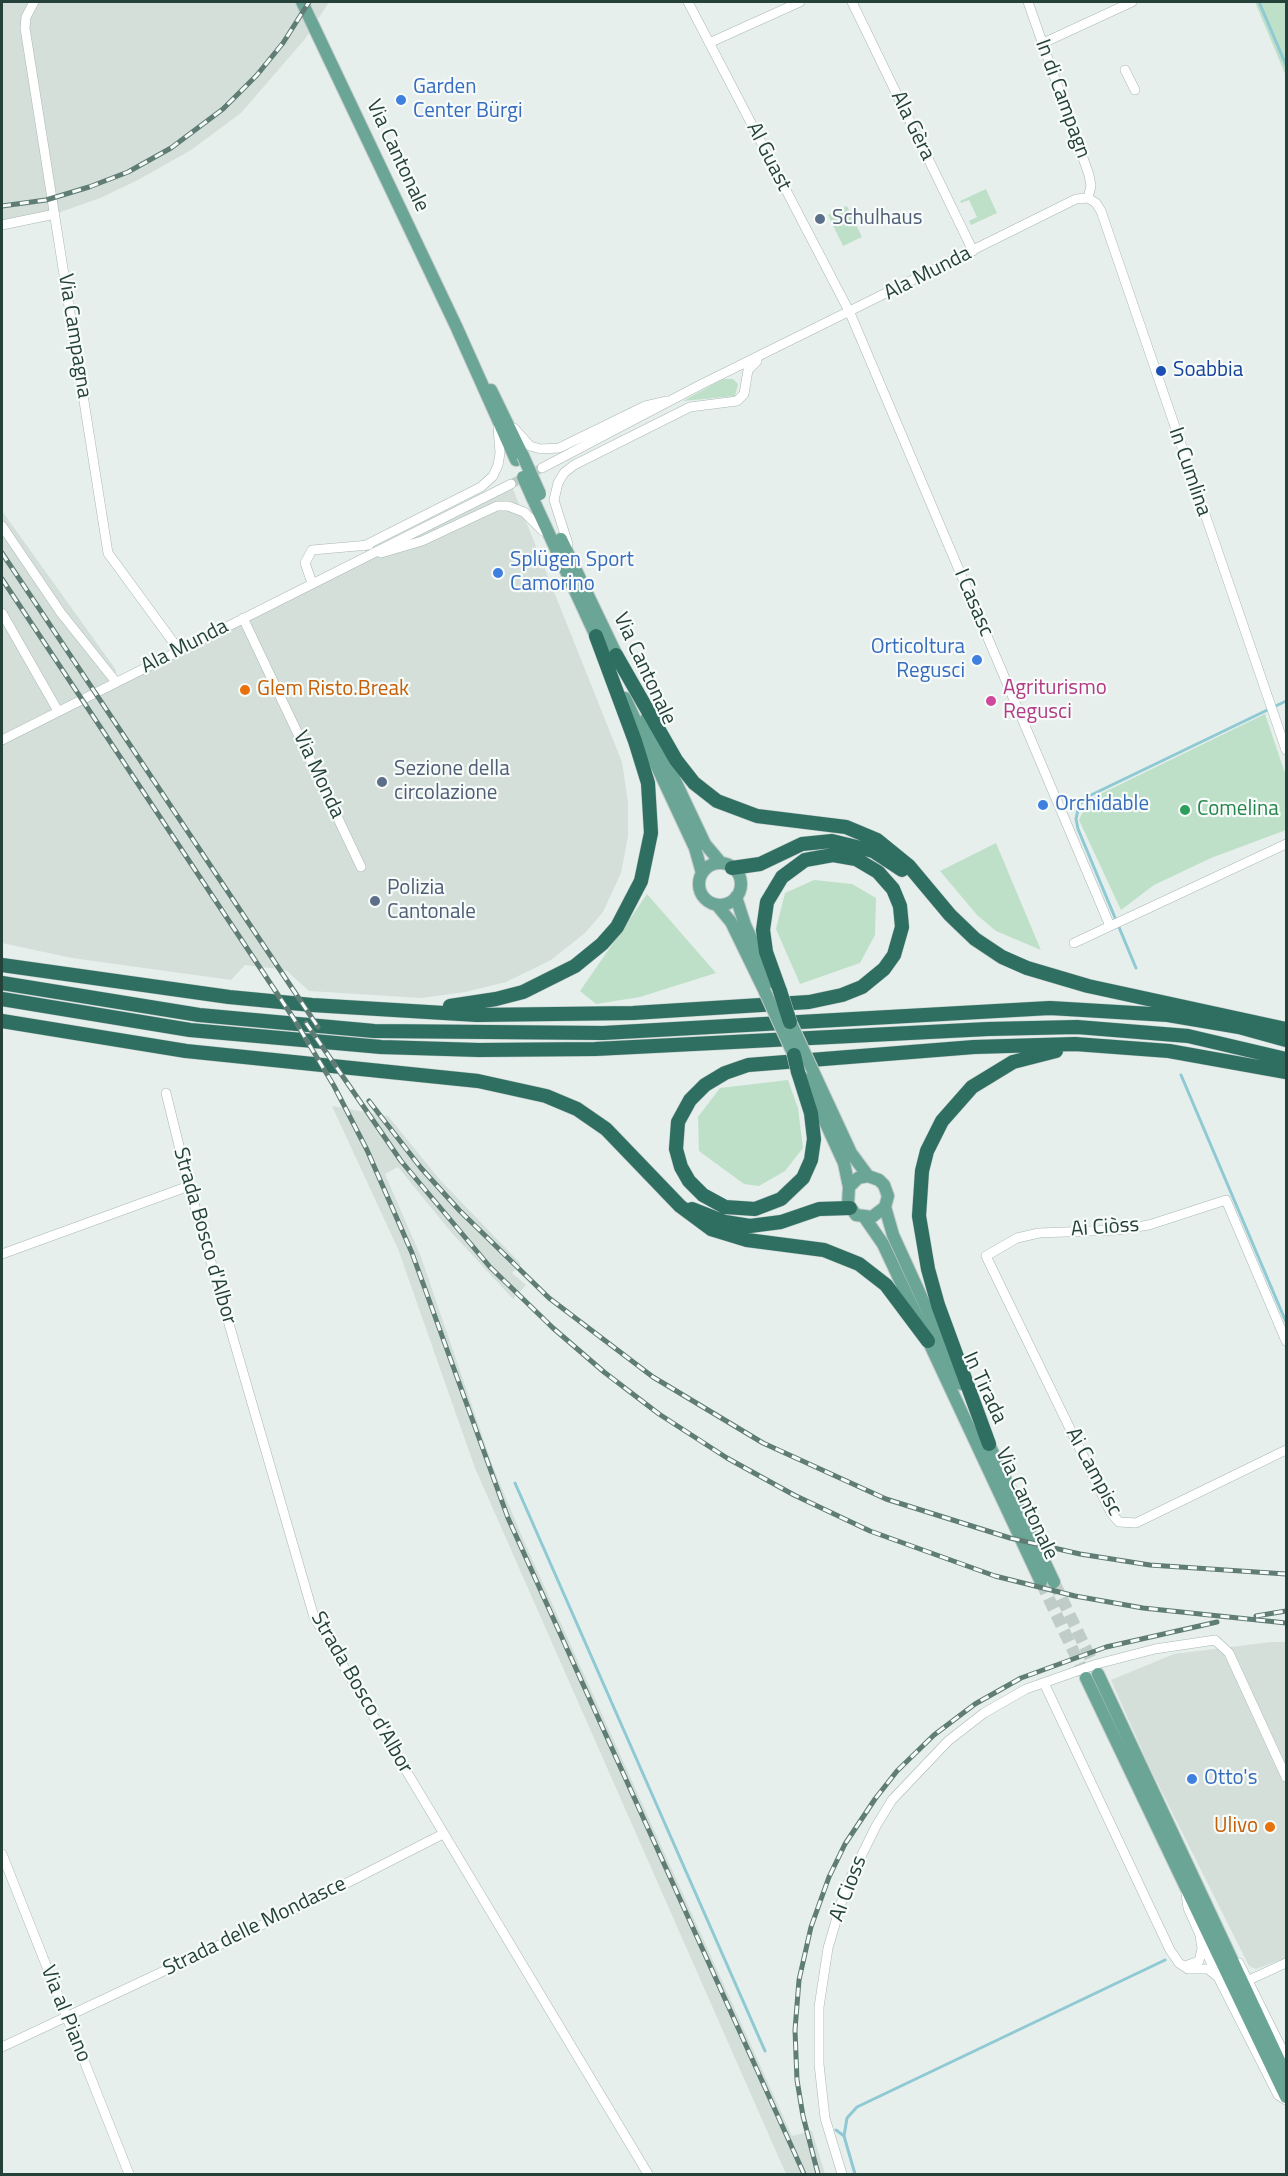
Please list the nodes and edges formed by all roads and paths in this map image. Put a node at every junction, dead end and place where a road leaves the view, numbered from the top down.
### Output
1 (34, 2) edge
2 (302, 2) edge
3 (688, 2) edge
4 (800, 2) edge
5 (852, 2) edge
6 (1028, 2) edge
7 (1132, 2) edge
8 (709, 43) junction
9 (1041, 44) junction
10 (1125, 70) dead end
11 (1135, 90) dead end
12 (1088, 198) junction
13 (55, 214) junction
14 (2, 225) edge
15 (973, 251) junction
16 (850, 313) junction
17 (768, 354) junction
18 (726, 373) junction
19 (745, 384) junction
20 (670, 401) junction
21 (690, 407) junction
22 (658, 410) junction
23 (501, 418) junction
24 (542, 468) tunnel mouth
25 (511, 484) tunnel mouth
26 (2, 526) edge
27 (401, 538) junction
28 (364, 546) junction
29 (364, 558) junction
30 (573, 577) junction
31 (312, 583) junction
32 (2, 613) edge
33 (243, 618) junction
34 (596, 636) junction
35 (179, 650) junction
36 (616, 655) junction
37 (116, 682) junction
38 (58, 711) junction
39 (2, 740) edge
40 (1287, 750) edge
41 (1287, 844) edge
42 (727, 866) junction
43 (361, 867) dead end
44 (702, 873) junction
45 (735, 897) junction
46 (717, 905) junction
47 (944, 907) junction
48 (1111, 925) junction
49 (1074, 943) dead end
50 (2, 965) edge
51 (2, 983) edge
52 (774, 992) junction
53 (2, 999) edge
54 (376, 1009) junction
55 (2, 1021) edge
56 (790, 1022) joint
57 (1287, 1029) edge
58 (1287, 1040) edge
59 (1115, 1045) junction
60 (794, 1055) joint
61 (1287, 1059) edge
62 (804, 1072) junction
63 (1287, 1072) edge
64 (166, 1093) dead end
65 (868, 1176) junction
66 (189, 1185) junction
67 (849, 1187) junction
68 (670, 1196) junction
69 (885, 1207) junction
70 (850, 1208) junction
71 (865, 1218) junction
72 (2, 1254) edge
73 (986, 1256) joint
74 (928, 1341) junction
75 (1287, 1341) edge
76 (989, 1444) junction
77 (1287, 1450) edge
78 (1041, 1582) tunnel mouth
79 (1054, 1582) tunnel mouth
80 (1044, 1683) junction
81 (1283, 1758) edge
82 (1287, 1777) edge
83 (443, 1834) junction
84 (2, 1854) edge
85 (1186, 1891) junction
86 (1202, 1943) junction
87 (1287, 1963) edge
88 (1185, 1966) junction
89 (1218, 1976) junction
90 (1240, 1981) junction
91 (66, 2017) junction
92 (2, 2048) edge
93 (1287, 2057) edge
94 (1287, 2075) edge
95 (1287, 2099) edge
96 (129, 2175) edge
97 (648, 2175) edge
98 (842, 2175) edge

1 - 13 street, Via Campagna
2 - 23 main road, Via Cantonale
3 - 8 street, Al Guast
4 - 8 street
5 - 15 street, Ala Gèra
6 - 9 street, In di Campagn
7 - 9 street
8 - 16 street, Al Guast
9 - 12 street, In di Campagn
10 - 11 street
12 - 15 street, Ala Munda
12 - 40 street, In Cumlina
13 - 14 street
13 - 35 street, Via Campagna
15 - 16 street, Ala Munda
16 - 17 street, Ala Munda
16 - 48 street, I Casasc
17 - 18 street, Ala Munda
17 - 19 street, Ala Munda
18 - 19 street
18 - 20 street, Ala Munda
19 - 21 street, Ala Munda
20 - 22 street, Ala Munda
20 - 23 street, Ala Munda
21 - 22 street, Ala Munda
21 - 30 street, Ala Munda
22 - 24 street, Ala Munda
23 - 28 street, Ala Munda
23 - 30 main road, Via Cantonale, bridge
25 - 27 street, Ala Munda
26 - 37 street
27 - 28 street, Ala Munda
27 - 29 street, Ala Munda
28 - 31 street, Ala Munda
29 - 30 street, Ala Munda
29 - 31 street, Ala Munda
30 - 34 main road, Via Cantonale
30 - 36 main road, Via Cantonale
31 - 33 street, Ala Munda
32 - 38 street
33 - 35 street, Ala Munda
33 - 43 street, Via Monda
34 - 44 main road, Via Cantonale
34 - 54 highway
35 - 37 street, Ala Munda
36 - 42 main road, Via Cantonale
36 - 47 highway
37 - 38 street, Ala Munda
38 - 39 street, Ala Munda
41 - 48 street
42 - 44 main road
42 - 45 main road
42 - 47 highway
44 - 46 main road
45 - 46 main road
45 - 52 main road
46 - 52 main road
47 - 57 highway
48 - 49 street
50 - 54 highway
51 - 58 highway
52 - 54 highway
52 - 56 highway, bridge
52 - 60 main road, bridge
53 - 61 highway
55 - 68 highway
56 - 62 main road, bridge
59 - 62 highway
59 - 63 highway
59 - 76 highway
60 - 62 highway, bridge
62 - 65 main road
62 - 67 main road
64 - 66 street, Strada Bosco d'Albor
65 - 67 main road
65 - 69 main road
66 - 72 street
66 - 83 street, Strada Bosco d'Albor
67 - 70 main road
68 - 70 highway
68 - 74 highway
69 - 71 main road
69 - 76 main road, In Tirada
70 - 71 main road
71 - 74 main road, Via Cantonale
73 - 75 street, Ai Ciòss
73 - 77 street, Ai Campisc
74 - 78 main road, Via Cantonale
76 - 79 main road, In Tirada
80 - 81 street, Ai Cioss
80 - 88 street
80 - 98 street, Ai Cioss
81 - 82 street
83 - 91 street, Strada delle Mondasce
83 - 97 street, Strada Bosco d'Albor
84 - 91 street, Via al Piano
85 - 86 street
85 - 90 main road
85 - 90 main road
86 - 88 street
86 - 89 street
87 - 90 street
88 - 89 street
89 - 95 street
90 - 93 street
90 - 94 main road
90 - 95 main road
91 - 92 street, Strada delle Mondasce
91 - 96 street, Via al Piano

